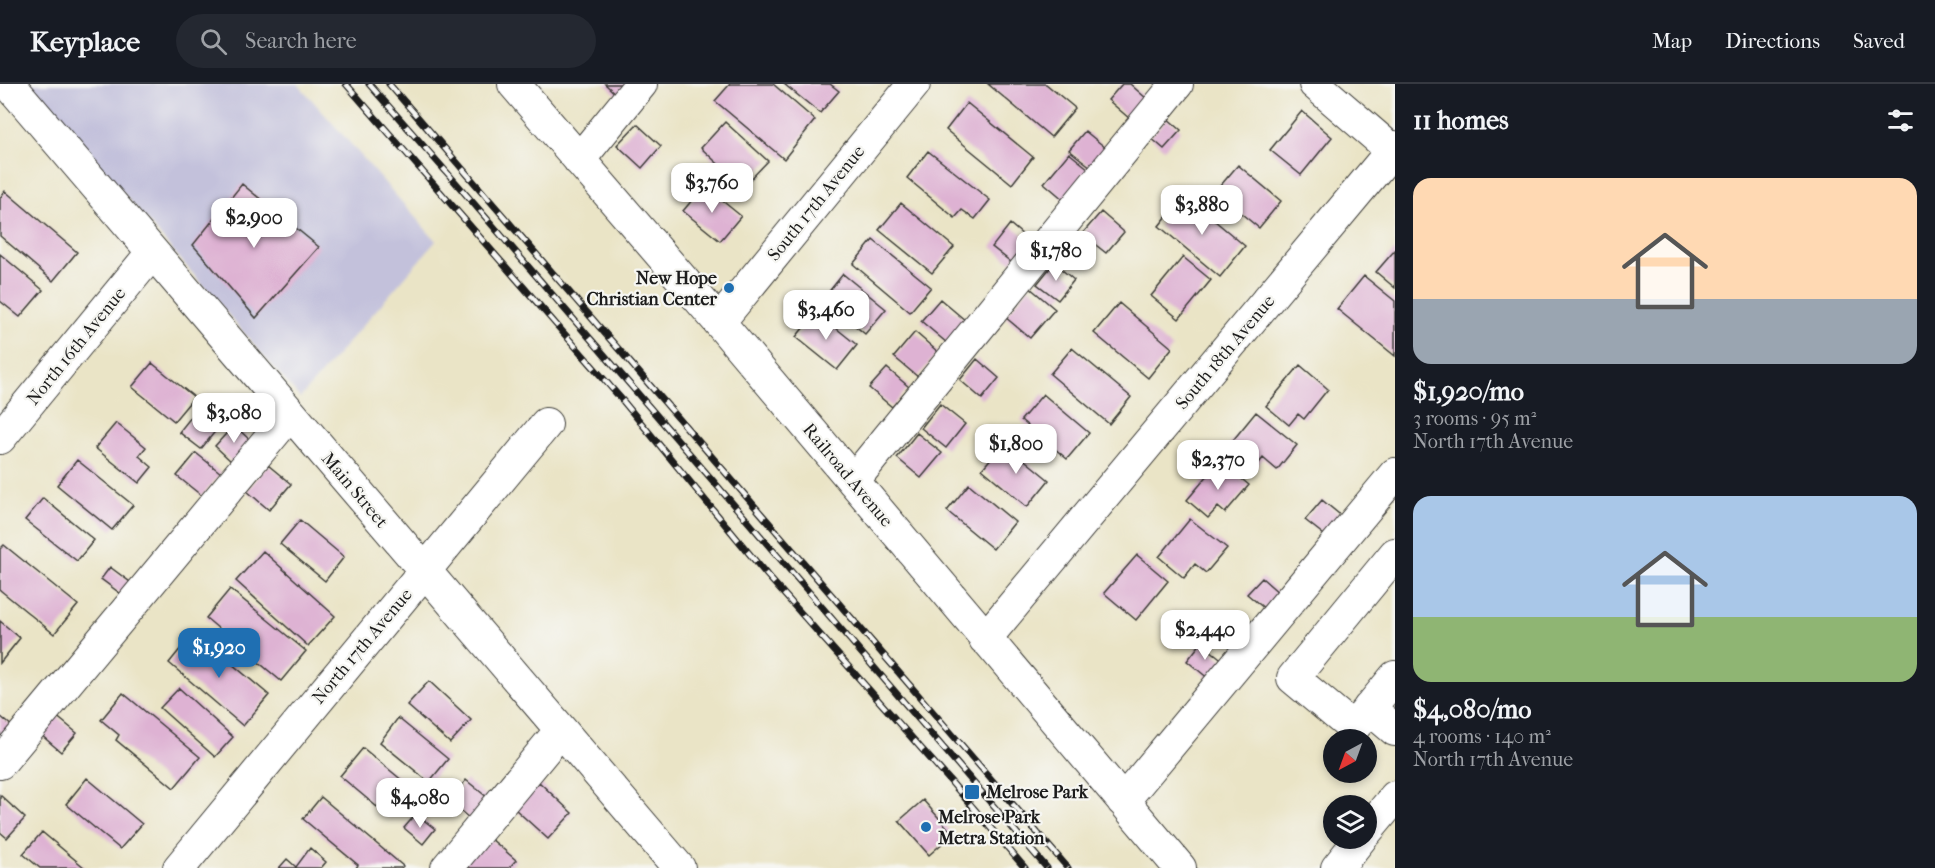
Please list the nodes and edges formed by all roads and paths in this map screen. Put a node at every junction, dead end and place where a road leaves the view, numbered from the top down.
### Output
1 (514, 84) edge
2 (641, 84) edge
3 (914, 84) edge
4 (1177, 84) edge
5 (1316, 84) edge
6 (8, 96) edge
7 (1394, 151) edge
8 (579, 160) junction
9 (152, 253) junction
10 (718, 322) junction
11 (290, 414) junction
12 (546, 424) dead end
13 (0, 438) edge
14 (1395, 474) edge
15 (853, 481) junction
16 (1395, 554) edge
17 (424, 572) junction
18 (986, 639) junction
19 (1395, 677) edge
20 (1369, 708) junction
21 (561, 730) junction
22 (1395, 730) edge
23 (0, 763) edge
24 (1395, 797) edge
25 (1123, 801) junction
26 (1377, 819) edge
27 (1352, 849) edge
28 (179, 868) edge
29 (447, 868) edge
30 (679, 868) edge
31 (1180, 868) edge
32 (1337, 868) edge

1 - 8 street, Railroad Avenue
2 - 8 street
3 - 10 street, South 17th Avenue
4 - 15 street
5 - 7 street
6 - 9 street, Main Street
7 - 18 street, South 18th Avenue
8 - 10 street, Railroad Avenue
9 - 11 street, Main Street
9 - 13 street, North 16th Avenue
10 - 15 street, Railroad Avenue
11 - 17 street, Main Street
11 - 23 street
12 - 17 street, North 17th Avenue
14 - 25 street
15 - 18 street, Railroad Avenue
16 - 20 street
17 - 21 street, Main Street
17 - 28 street, North 17th Avenue
18 - 25 street, Railroad Avenue
19 - 20 street
20 - 22 street
21 - 29 street
21 - 30 street, Main Street
24 - 26 street
25 - 31 street, Railroad Avenue
27 - 32 street

